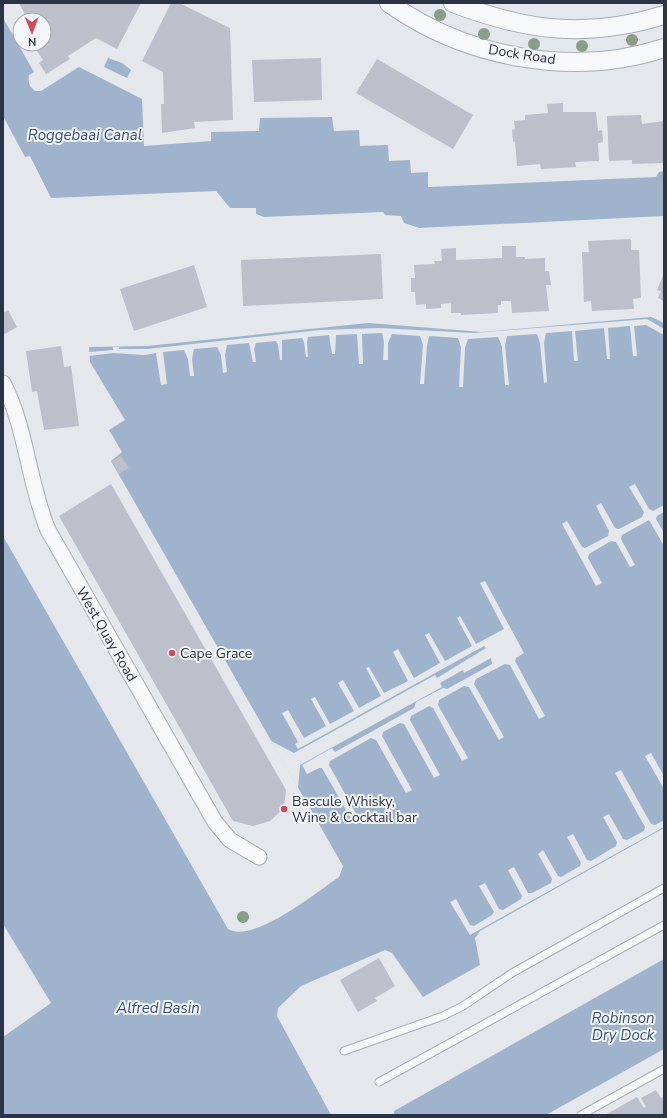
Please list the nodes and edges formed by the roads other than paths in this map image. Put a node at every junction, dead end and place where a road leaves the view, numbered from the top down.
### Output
1 (390, 3) edge
2 (453, 3) edge
3 (664, 16) edge
4 (664, 48) edge
5 (3, 383) edge
6 (259, 857) dead end
7 (664, 888) edge
8 (664, 925) edge
9 (344, 1051) dead end
10 (664, 1069) edge
11 (379, 1082) dead end
12 (581, 1115) edge

1 - 4 street, Dock Road
2 - 3 street, Dock Road
5 - 6 street, West Quay Road
7 - 9 lane
8 - 11 lane
10 - 12 lane

